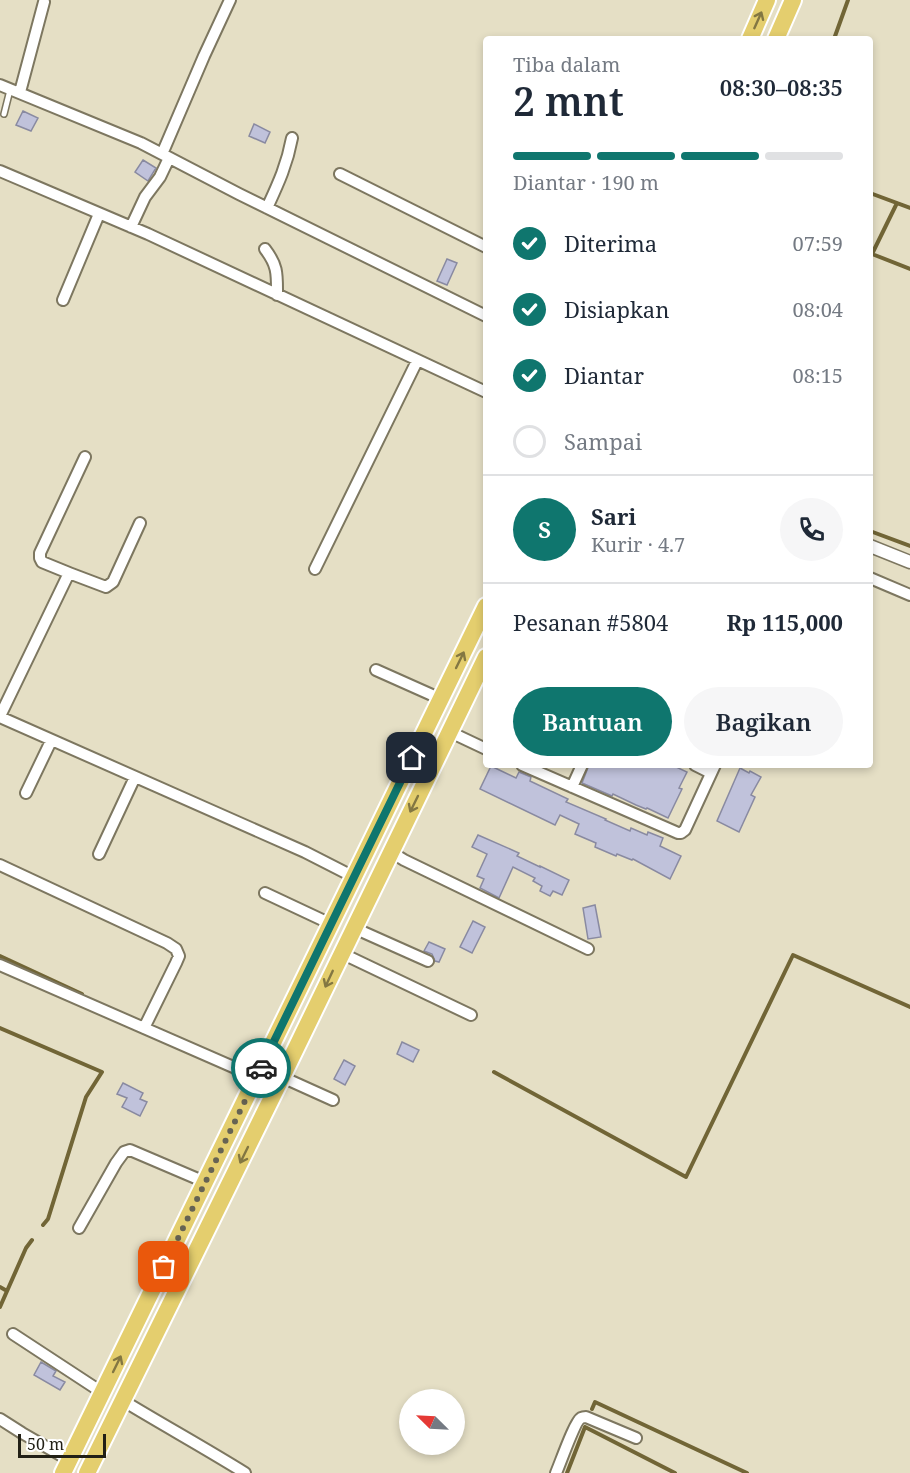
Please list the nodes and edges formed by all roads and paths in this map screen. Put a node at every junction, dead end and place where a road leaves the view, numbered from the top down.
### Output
1 (230, 0) edge
2 (767, 0) edge
3 (793, 0) edge
4 (44, 2) dead end
5 (751, 36) edge
6 (777, 36) edge
7 (10, 88) edge
8 (4, 114) dead end
9 (292, 138) dead end
10 (166, 156) junction
11 (0, 171) edge
12 (340, 174) dead end
13 (267, 208) junction
14 (99, 214) junction
15 (131, 227) junction
16 (483, 245) edge
17 (265, 249) dead end
18 (277, 295) junction
19 (63, 300) dead end
20 (483, 315) edge
21 (417, 361) junction
22 (483, 391) edge
23 (85, 457) dead end
24 (140, 524) dead end
25 (873, 547) edge
26 (910, 562) edge
27 (315, 569) dead end
28 (69, 573) junction
29 (873, 579) edge
30 (910, 595) edge
31 (483, 612) edge
32 (483, 665) edge
33 (375, 669) dead end
34 (441, 699) junction
35 (0, 717) edge
36 (456, 735) junction
37 (51, 741) junction
38 (483, 747) edge
39 (529, 768) edge
40 (581, 768) edge
41 (713, 769) edge
42 (135, 777) junction
43 (572, 787) junction
44 (26, 793) dead end
45 (99, 854) dead end
46 (397, 856) junction
47 (0, 865) edge
48 (354, 877) junction
49 (265, 893) dead end
50 (331, 924) junction
51 (354, 928) junction
52 (588, 949) dead end
53 (341, 953) junction
54 (428, 961) dead end
55 (0, 965) edge
56 (471, 1015) dead end
57 (144, 1028) junction
58 (256, 1077) junction
59 (282, 1077) junction
60 (330, 1098) dead end
61 (205, 1182) junction
62 (79, 1228) dead end
63 (14, 1334) dead end
64 (103, 1393) junction
65 (122, 1400) junction
66 (0, 1419) edge
67 (636, 1438) dead end
68 (66, 1466) edge
69 (87, 1473) edge
70 (245, 1473) edge
71 (556, 1473) edge

1 - 10 street
5 -> 2 highway
3 - 6 highway
4 - 7 street
7 - 8 lane
7 - 10 street
9 - 13 street
10 - 13 street
10 - 15 street
11 - 14 street
12 - 16 street
13 - 20 street
14 - 15 street
14 - 19 street
15 - 18 street
17 - 18 street
18 - 21 street
21 - 22 street
21 - 27 street
23 - 28 street
24 - 28 street
25 - 26 street
28 - 35 street
29 - 30 street
34 -> 31 highway
32 - 36 highway
33 - 34 street
34 - 48 highway
35 - 37 street
36 - 38 street
36 -> 46 highway
37 - 42 street
37 - 44 street
39 - 43 street
40 - 43 street
41 - 43 street
42 - 45 street
42 - 48 street
46 - 51 highway
46 - 52 street
47 - 57 street
48 - 50 highway
49 - 50 street
50 - 58 highway
51 - 53 highway
51 - 54 street
53 - 56 street
53 -> 59 highway
55 - 57 street
57 - 58 street
58 - 61 highway
59 - 60 street
59 -> 65 highway
61 - 62 street
64 -> 61 highway
63 - 64 street
64 - 68 highway
65 - 69 highway
65 - 70 street
66 - 68 street
67 - 71 street

